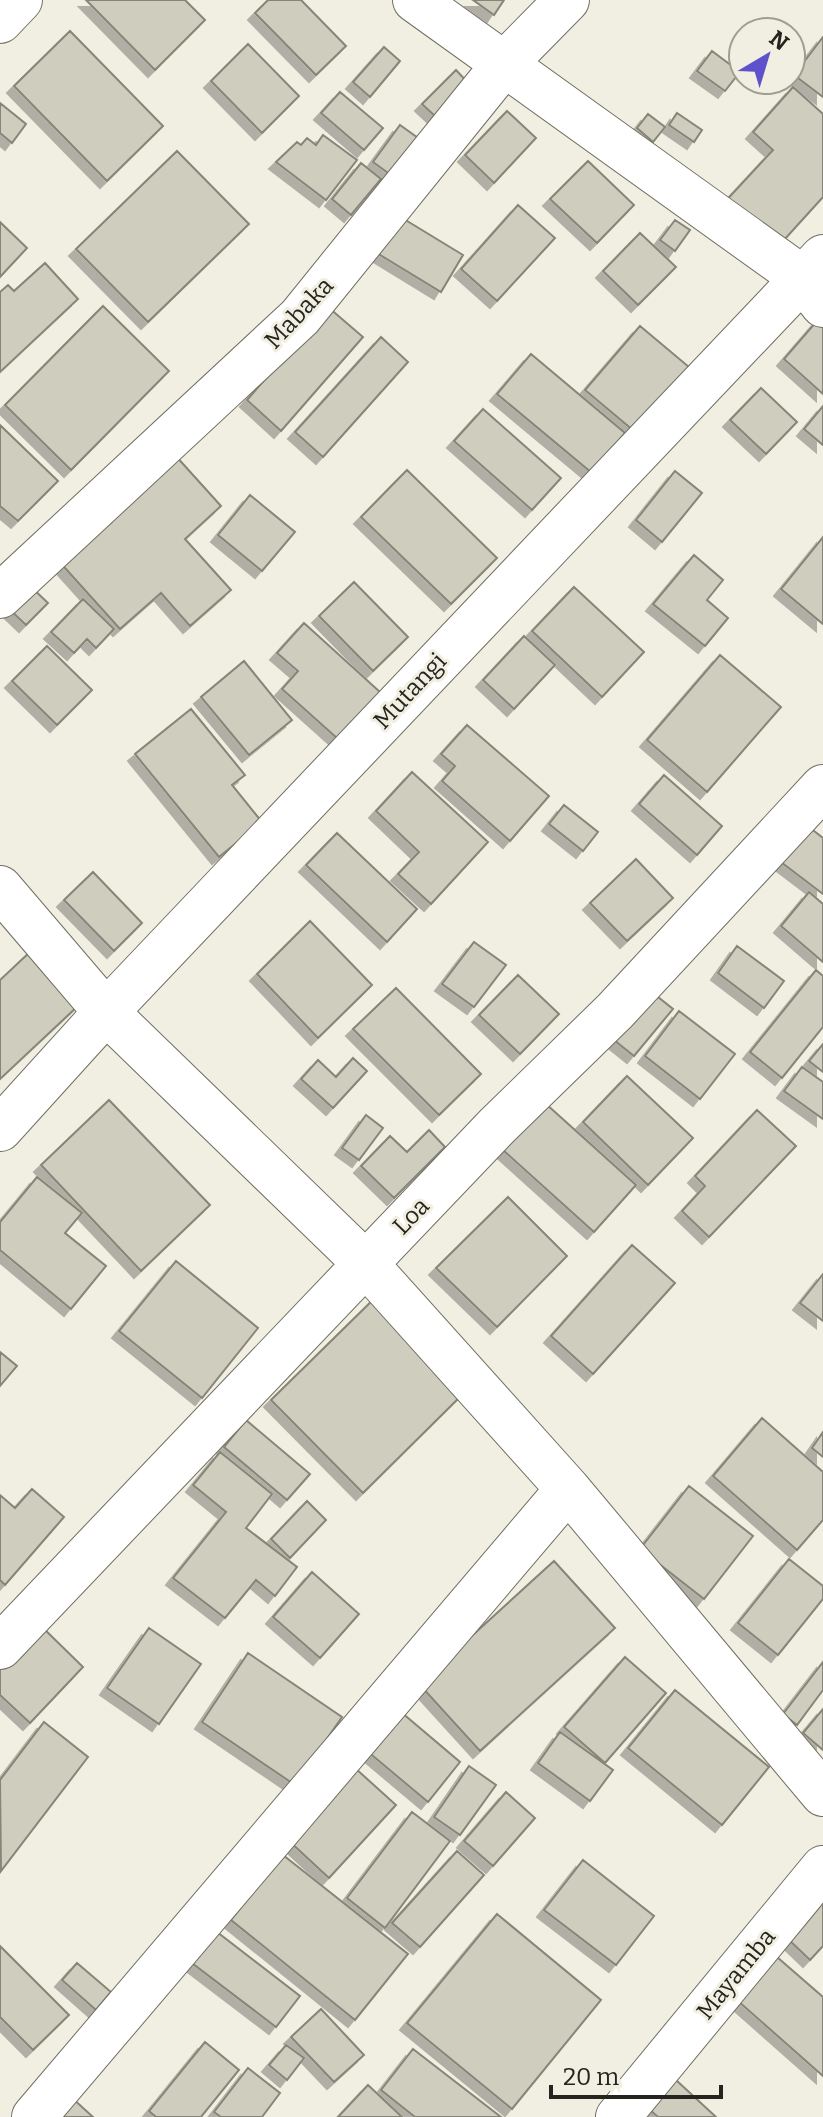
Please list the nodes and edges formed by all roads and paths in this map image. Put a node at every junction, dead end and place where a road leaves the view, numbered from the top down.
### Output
1 (20, 0) edge
2 (415, 0) edge
3 (567, 0) edge
4 (0, 21) edge
5 (505, 63) junction
6 (816, 280) edge
7 (0, 596) edge
8 (823, 787) edge
9 (0, 888) edge
10 (106, 1012) junction
11 (0, 1129) edge
12 (365, 1263) junction
13 (568, 1489) junction
14 (0, 1647) edge
15 (823, 1794) edge
16 (823, 1868) edge
17 (34, 2117) edge
18 (618, 2117) edge

1 - 4 street
2 - 5 street
3 - 5 street, Mabaka
5 - 6 street
5 - 7 street, Mabaka
6 - 10 street, Mutangi
8 - 12 street, Loa
9 - 10 street
10 - 11 street, Mutangi
10 - 12 street
12 - 13 street
12 - 14 street, Loa
13 - 15 street
13 - 17 street
16 - 18 street, Mayamba

